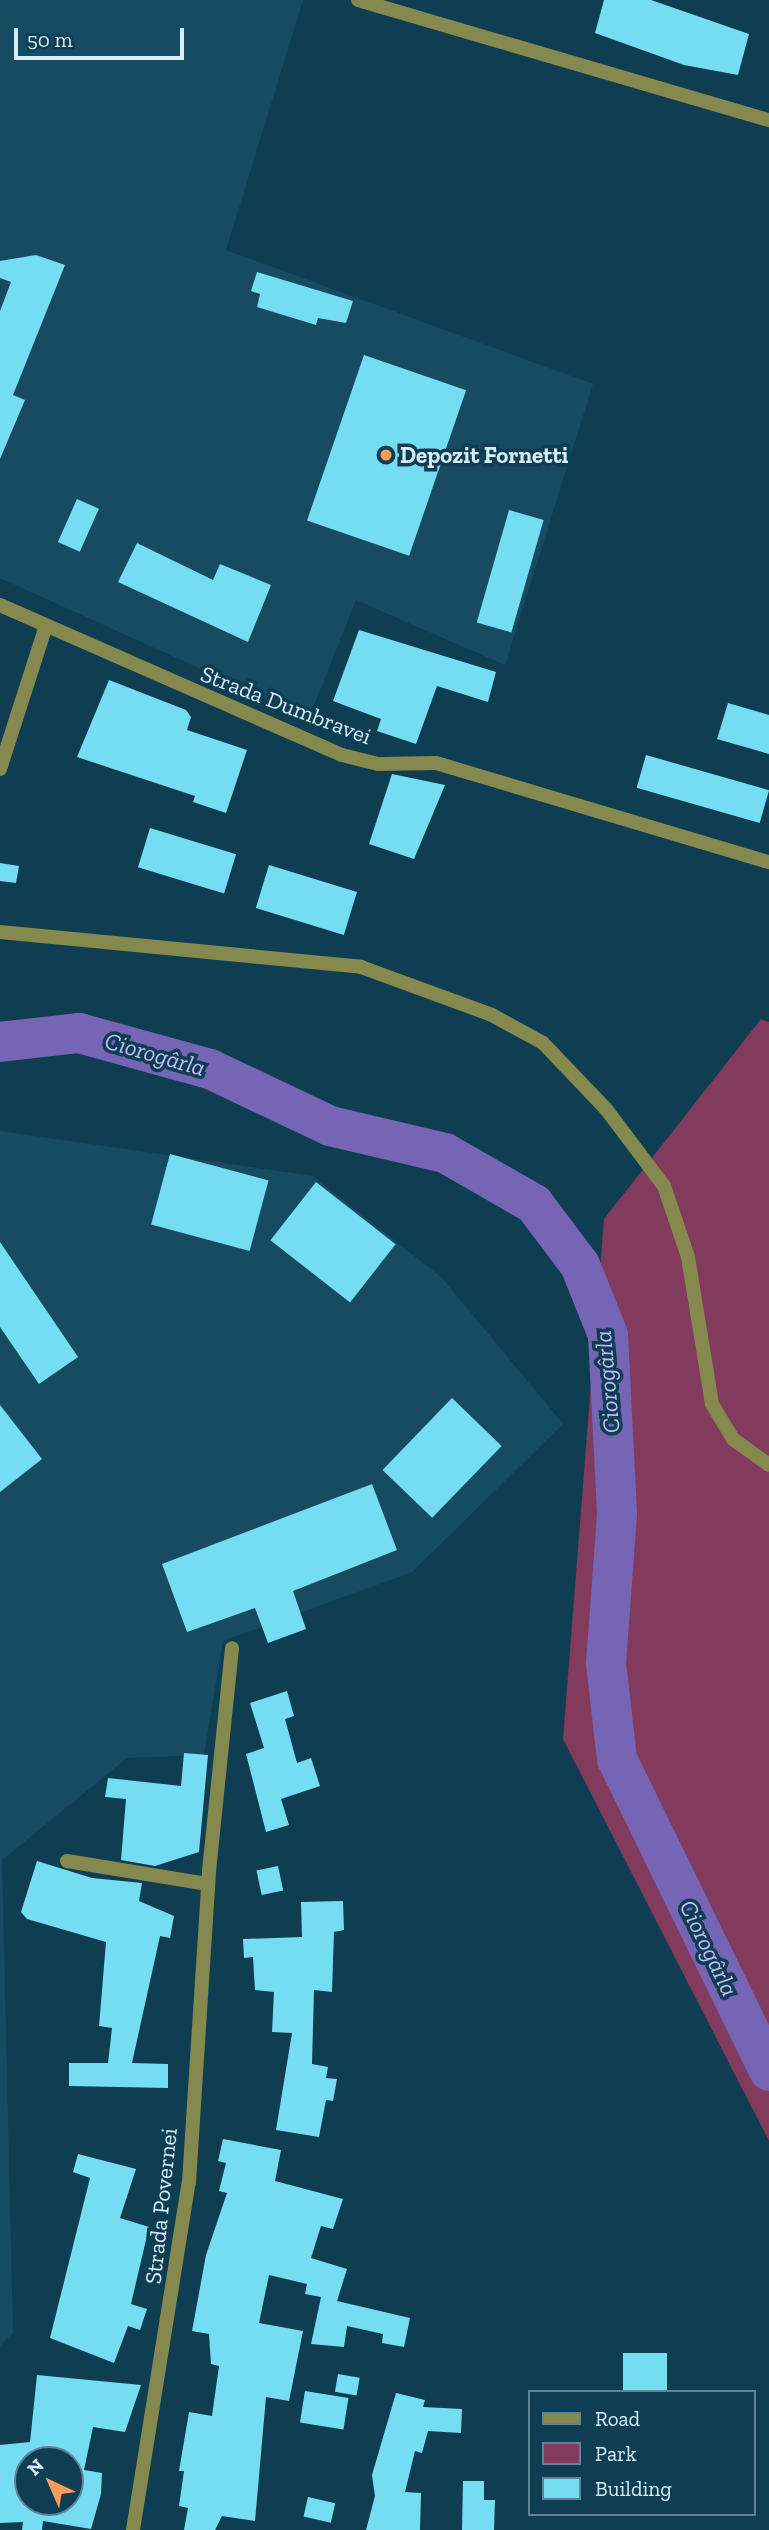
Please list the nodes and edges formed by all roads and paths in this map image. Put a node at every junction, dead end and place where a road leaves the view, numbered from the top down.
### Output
1 (358, 0) edge
2 (769, 120) edge
3 (0, 605) edge
4 (46, 626) junction
5 (0, 769) edge
6 (769, 863) edge
7 (0, 932) edge
8 (769, 1465) edge
9 (232, 1648) dead end
10 (67, 1861) dead end
11 (208, 1884) junction
12 (133, 2530) edge

1 - 2 street
3 - 4 street, Strada Dumbravei
4 - 5 street
4 - 6 street, Strada Dumbravei
7 - 8 street
9 - 11 street, Strada Povernei
10 - 11 street
11 - 12 street, Strada Povernei

